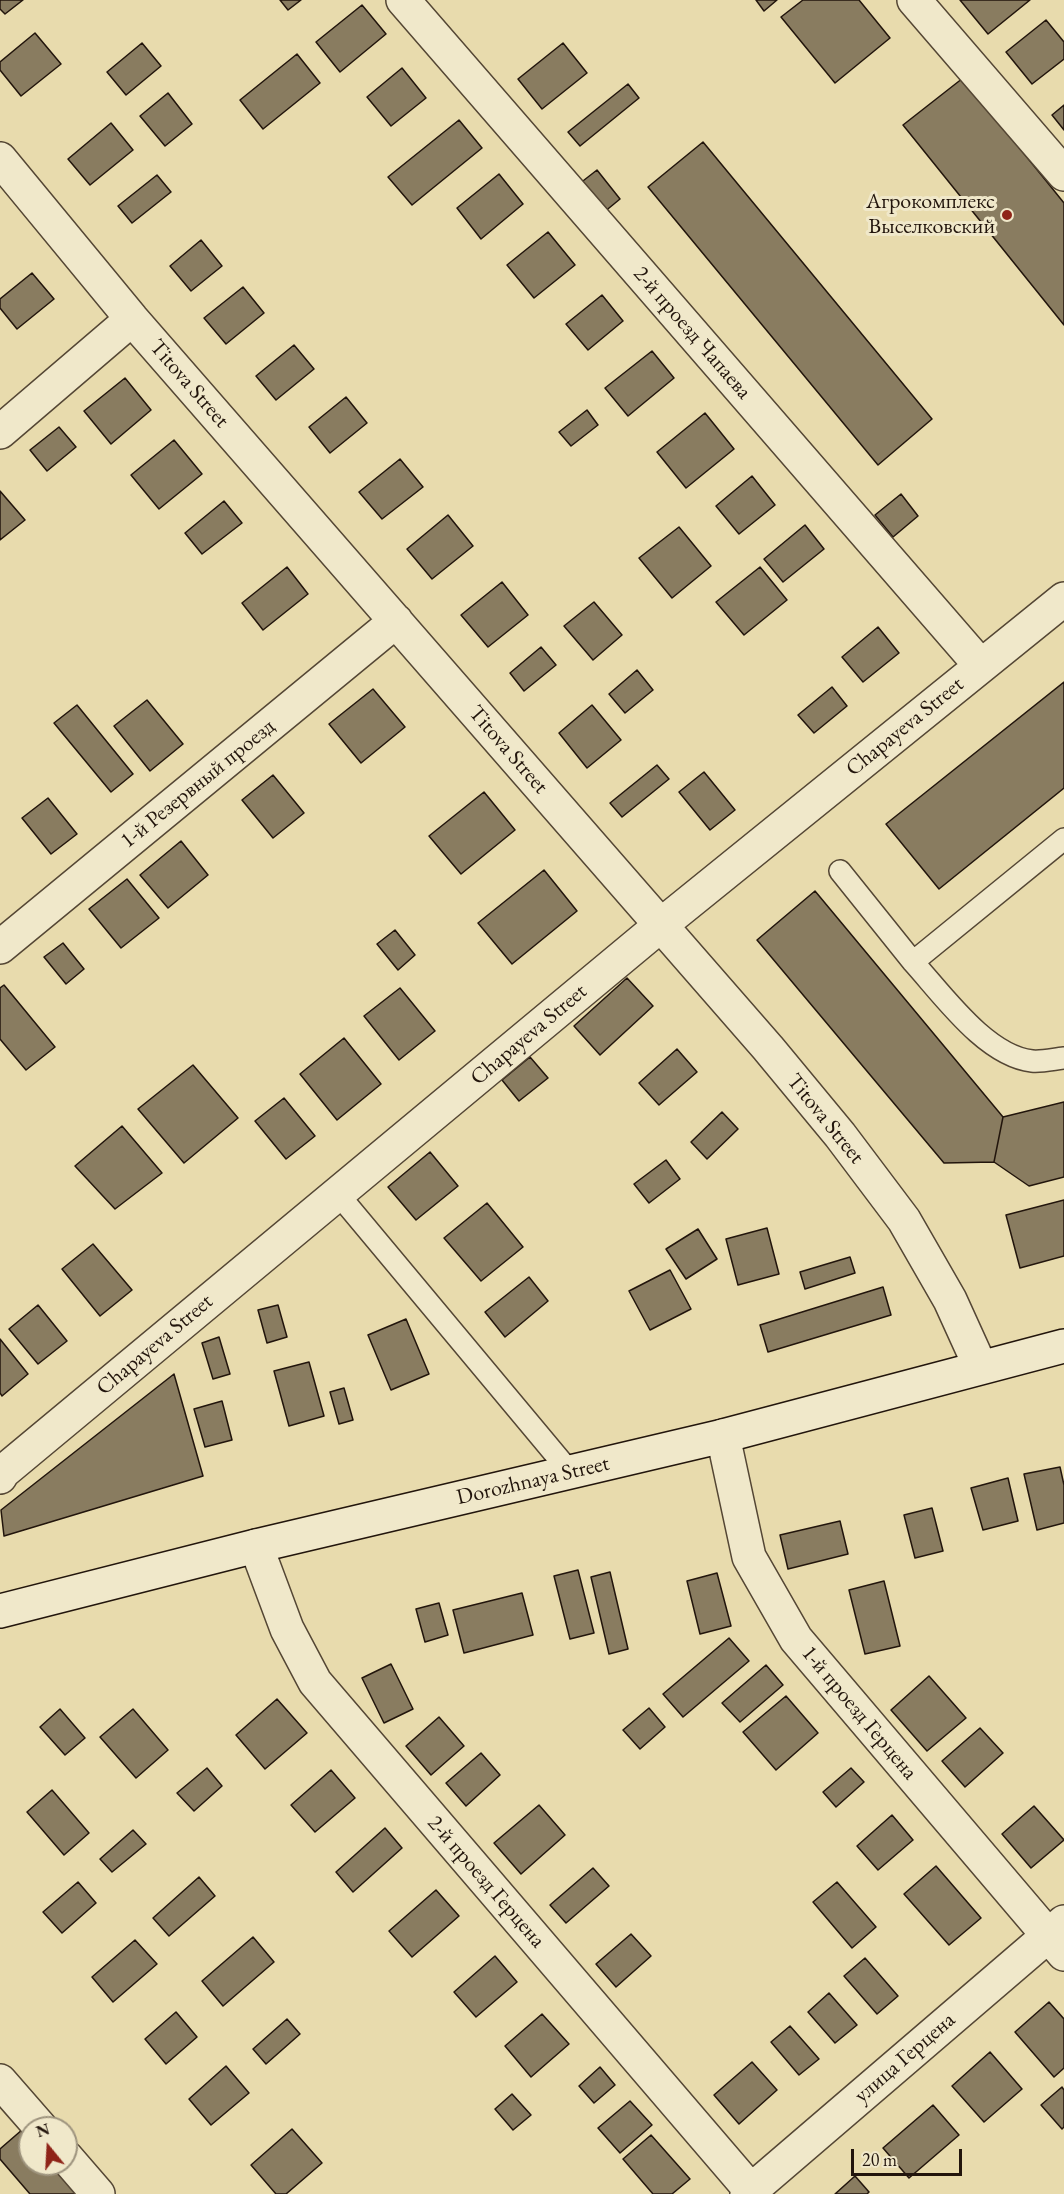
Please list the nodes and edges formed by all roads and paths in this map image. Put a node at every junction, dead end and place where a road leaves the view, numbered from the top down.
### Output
1 (403, 0) edge
2 (914, 0) edge
3 (0, 159) edge
4 (1064, 174) edge
5 (132, 319) junction
6 (0, 432) edge
7 (1064, 599) edge
8 (396, 621) junction
9 (981, 666) junction
10 (1064, 839) edge
11 (840, 871) dead end
12 (661, 925) junction
13 (0, 946) edge
14 (913, 962) junction
15 (1064, 1058) edge
16 (338, 1194) junction
17 (1064, 1346) edge
18 (981, 1366) junction
19 (723, 1436) junction
20 (570, 1472) junction
21 (0, 1477) edge
22 (256, 1546) junction
23 (1, 1607) edge
24 (1059, 1937) edge
25 (0, 2081) edge
26 (31, 2116) edge
27 (78, 2171) edge
28 (751, 2193) edge
29 (98, 2194) edge

1 - 9 street, 2-й проезд Чапаева
2 - 4 street
3 - 5 street, Titova Street
5 - 6 street
5 - 8 street, Titova Street
7 - 9 street, Chapayeva Street
8 - 12 street, Titova Street
8 - 13 street, 1-й Резервный проезд
9 - 12 street, Chapayeva Street
10 - 14 lane
11 - 14 lane
12 - 16 street, Chapayeva Street
12 - 18 street, Titova Street
14 - 15 lane
16 - 20 lane
16 - 21 street, Chapayeva Street
17 - 18 street, Dorozhnaya Street
18 - 19 street, Dorozhnaya Street
19 - 20 street, Dorozhnaya Street
19 - 24 street, 1-й проезд Герцена
20 - 22 street, Dorozhnaya Street
22 - 23 street, Dorozhnaya Street
22 - 28 street, 2-й проезд Герцена
24 - 28 street, улица Герцена
25 - 26 street
27 - 29 street

